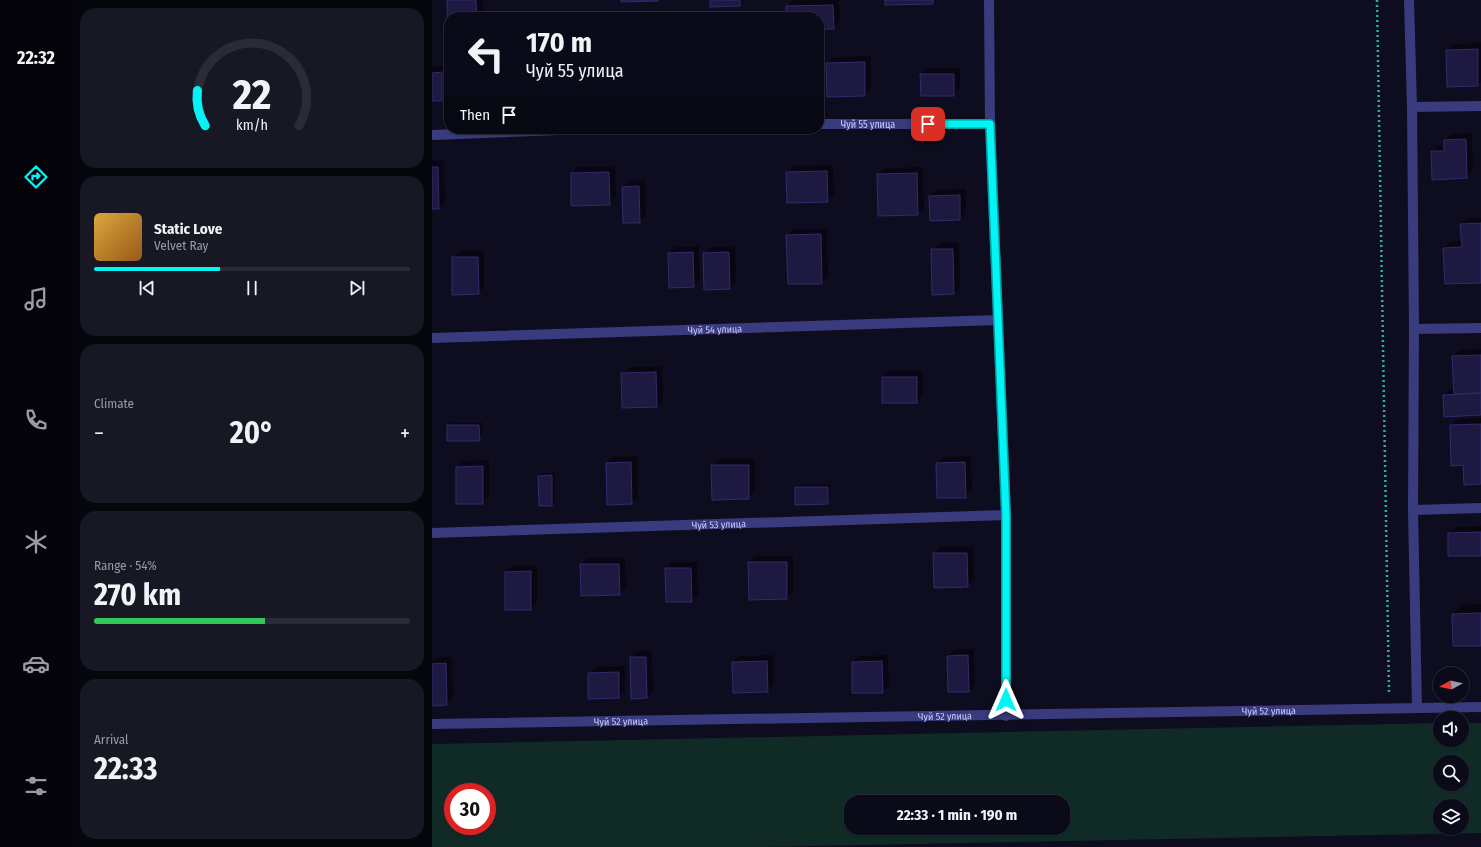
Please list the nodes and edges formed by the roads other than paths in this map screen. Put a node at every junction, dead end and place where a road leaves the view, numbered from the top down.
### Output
1 (989, 0) edge
2 (1409, 0) edge
3 (1481, 106) edge
4 (1412, 107) junction
5 (824, 124) edge
6 (990, 124) junction
7 (458, 134) edge
8 (432, 135) edge
9 (998, 320) junction
10 (1414, 328) junction
11 (1481, 328) edge
12 (432, 338) edge
13 (1481, 508) edge
14 (1413, 510) junction
15 (1006, 516) junction
16 (432, 533) edge
17 (1481, 707) edge
18 (1417, 708) junction
19 (1006, 716) junction
20 (432, 724) edge

1 - 6 street
2 - 4 street
3 - 4 street
4 - 10 street
5 - 6 street, Чуй 55 улица
6 - 9 street
7 - 8 street
9 - 12 street, Чуй 54 улица
9 - 15 street
10 - 11 street
10 - 14 street
13 - 14 street
14 - 18 street
15 - 16 street, Чуй 53 улица
15 - 19 street
17 - 18 street, Чуй 52 улица
18 - 19 street, Чуй 52 улица
19 - 20 street, Чуй 52 улица

